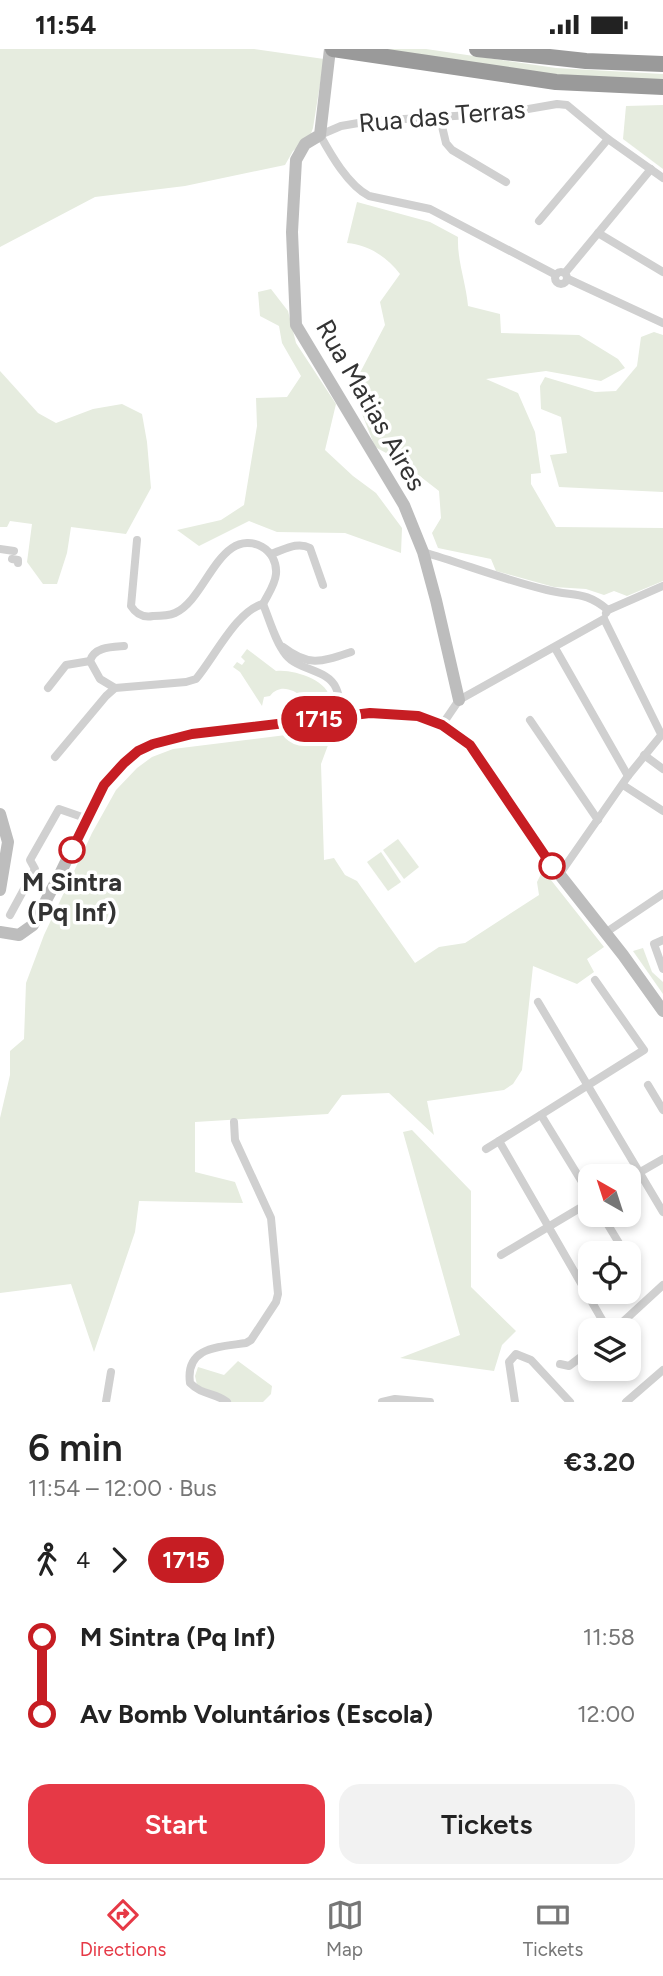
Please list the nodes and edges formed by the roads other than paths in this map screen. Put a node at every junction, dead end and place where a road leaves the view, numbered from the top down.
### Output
1 (331, 49) edge
2 (477, 49) edge
3 (663, 64) edge
4 (663, 87) edge
5 (440, 118) junction
6 (320, 135) junction
7 (608, 139) junction
8 (651, 169) junction
9 (663, 178) edge
10 (506, 181) dead end
11 (539, 221) dead end
12 (598, 233) junction
13 (663, 272) edge
14 (563, 276) junction
15 (663, 323) edge
16 (137, 540) dead end
17 (0, 549) edge
18 (423, 552) junction
19 (271, 554) junction
20 (15, 558) dead end
21 (323, 585) dead end
22 (663, 586) edge
23 (263, 604) junction
24 (608, 610) junction
25 (604, 619) junction
26 (278, 643) junction
27 (124, 646) dead end
28 (555, 648) junction
29 (351, 653) dead end
30 (90, 661) junction
31 (48, 688) dead end
32 (115, 688) junction
33 (459, 700) junction
34 (342, 716) junction
35 (530, 720) dead end
36 (442, 725) junction
37 (662, 734) edge
38 (644, 755) junction
39 (55, 757) dead end
40 (663, 769) edge
41 (628, 776) junction
42 (622, 785) junction
43 (663, 811) edge
44 (0, 814) edge
45 (88, 818) junction
46 (598, 820) junction
47 (559, 874) junction
48 (0, 890) edge
49 (663, 894) edge
50 (10, 915) dead end
51 (0, 932) edge
52 (605, 933) junction
53 (663, 940) edge
54 (663, 969) edge
55 (595, 980) dead end
56 (538, 1002) dead end
57 (663, 1011) edge
58 (648, 1085) dead end
59 (588, 1086) junction
60 (663, 1110) edge
61 (541, 1115) junction
62 (234, 1122) dead end
63 (499, 1141) junction
64 (486, 1149) dead end
65 (663, 1159) edge
66 (634, 1164) edge
67 (641, 1172) edge
68 (578, 1175) edge
69 (641, 1176) edge
70 (578, 1209) edge
71 (663, 1212) edge
72 (548, 1227) junction
73 (501, 1255) dead end
74 (663, 1286) edge
75 (601, 1318) edge
76 (627, 1318) edge
77 (578, 1359) edge
78 (560, 1364) dead end
79 (663, 1370) edge
80 (110, 1372) dead end
81 (106, 1402) edge
82 (226, 1402) edge
83 (382, 1402) edge
84 (429, 1402) edge
85 (515, 1402) edge
86 (570, 1402) edge
87 (626, 1402) edge

1 - 4 highway
1 - 6 street
2 - 3 highway
5 - 6 street, Rua das Terras
5 - 7 street, Rua das Terras
5 - 10 street
6 - 14 street
6 - 18 street, Rua Matias Aires
7 - 8 street
7 - 11 street
8 - 9 street
8 - 12 street
12 - 13 street
12 - 14 street
14 - 15 street
16 - 19 street
17 - 20 street
18 - 24 street
18 - 33 street, Rua Matias Aires
19 - 21 street
19 - 23 street
22 - 24 street
23 - 26 street
23 - 32 street
24 - 25 street
25 - 28 street
25 - 37 street
26 - 29 street
26 - 34 street
27 - 30 street
28 - 33 street
28 - 41 street
30 - 31 street
30 - 32 street
32 - 39 street
33 - 36 street
34 - 36 street
34 - 45 street
35 - 46 street
36 - 47 street
37 - 38 street
38 - 40 street
38 - 41 street
41 - 42 street
42 - 43 street
42 - 46 street
44 - 48 street
45 - 50 street
45 - 51 street
46 - 47 street
47 - 52 street
49 - 52 street
52 - 57 street
53 - 54 street
55 - 59 street
56 - 59 street
58 - 60 street
59 - 61 street
59 - 66 street
61 - 63 street
61 - 68 street
62 - 82 street
63 - 64 street
63 - 72 street
65 - 67 street
69 - 71 street
70 - 72 street
72 - 73 street
72 - 75 street
74 - 76 street
77 - 78 street
79 - 87 street
80 - 81 street
83 - 84 street
85 - 86 street

